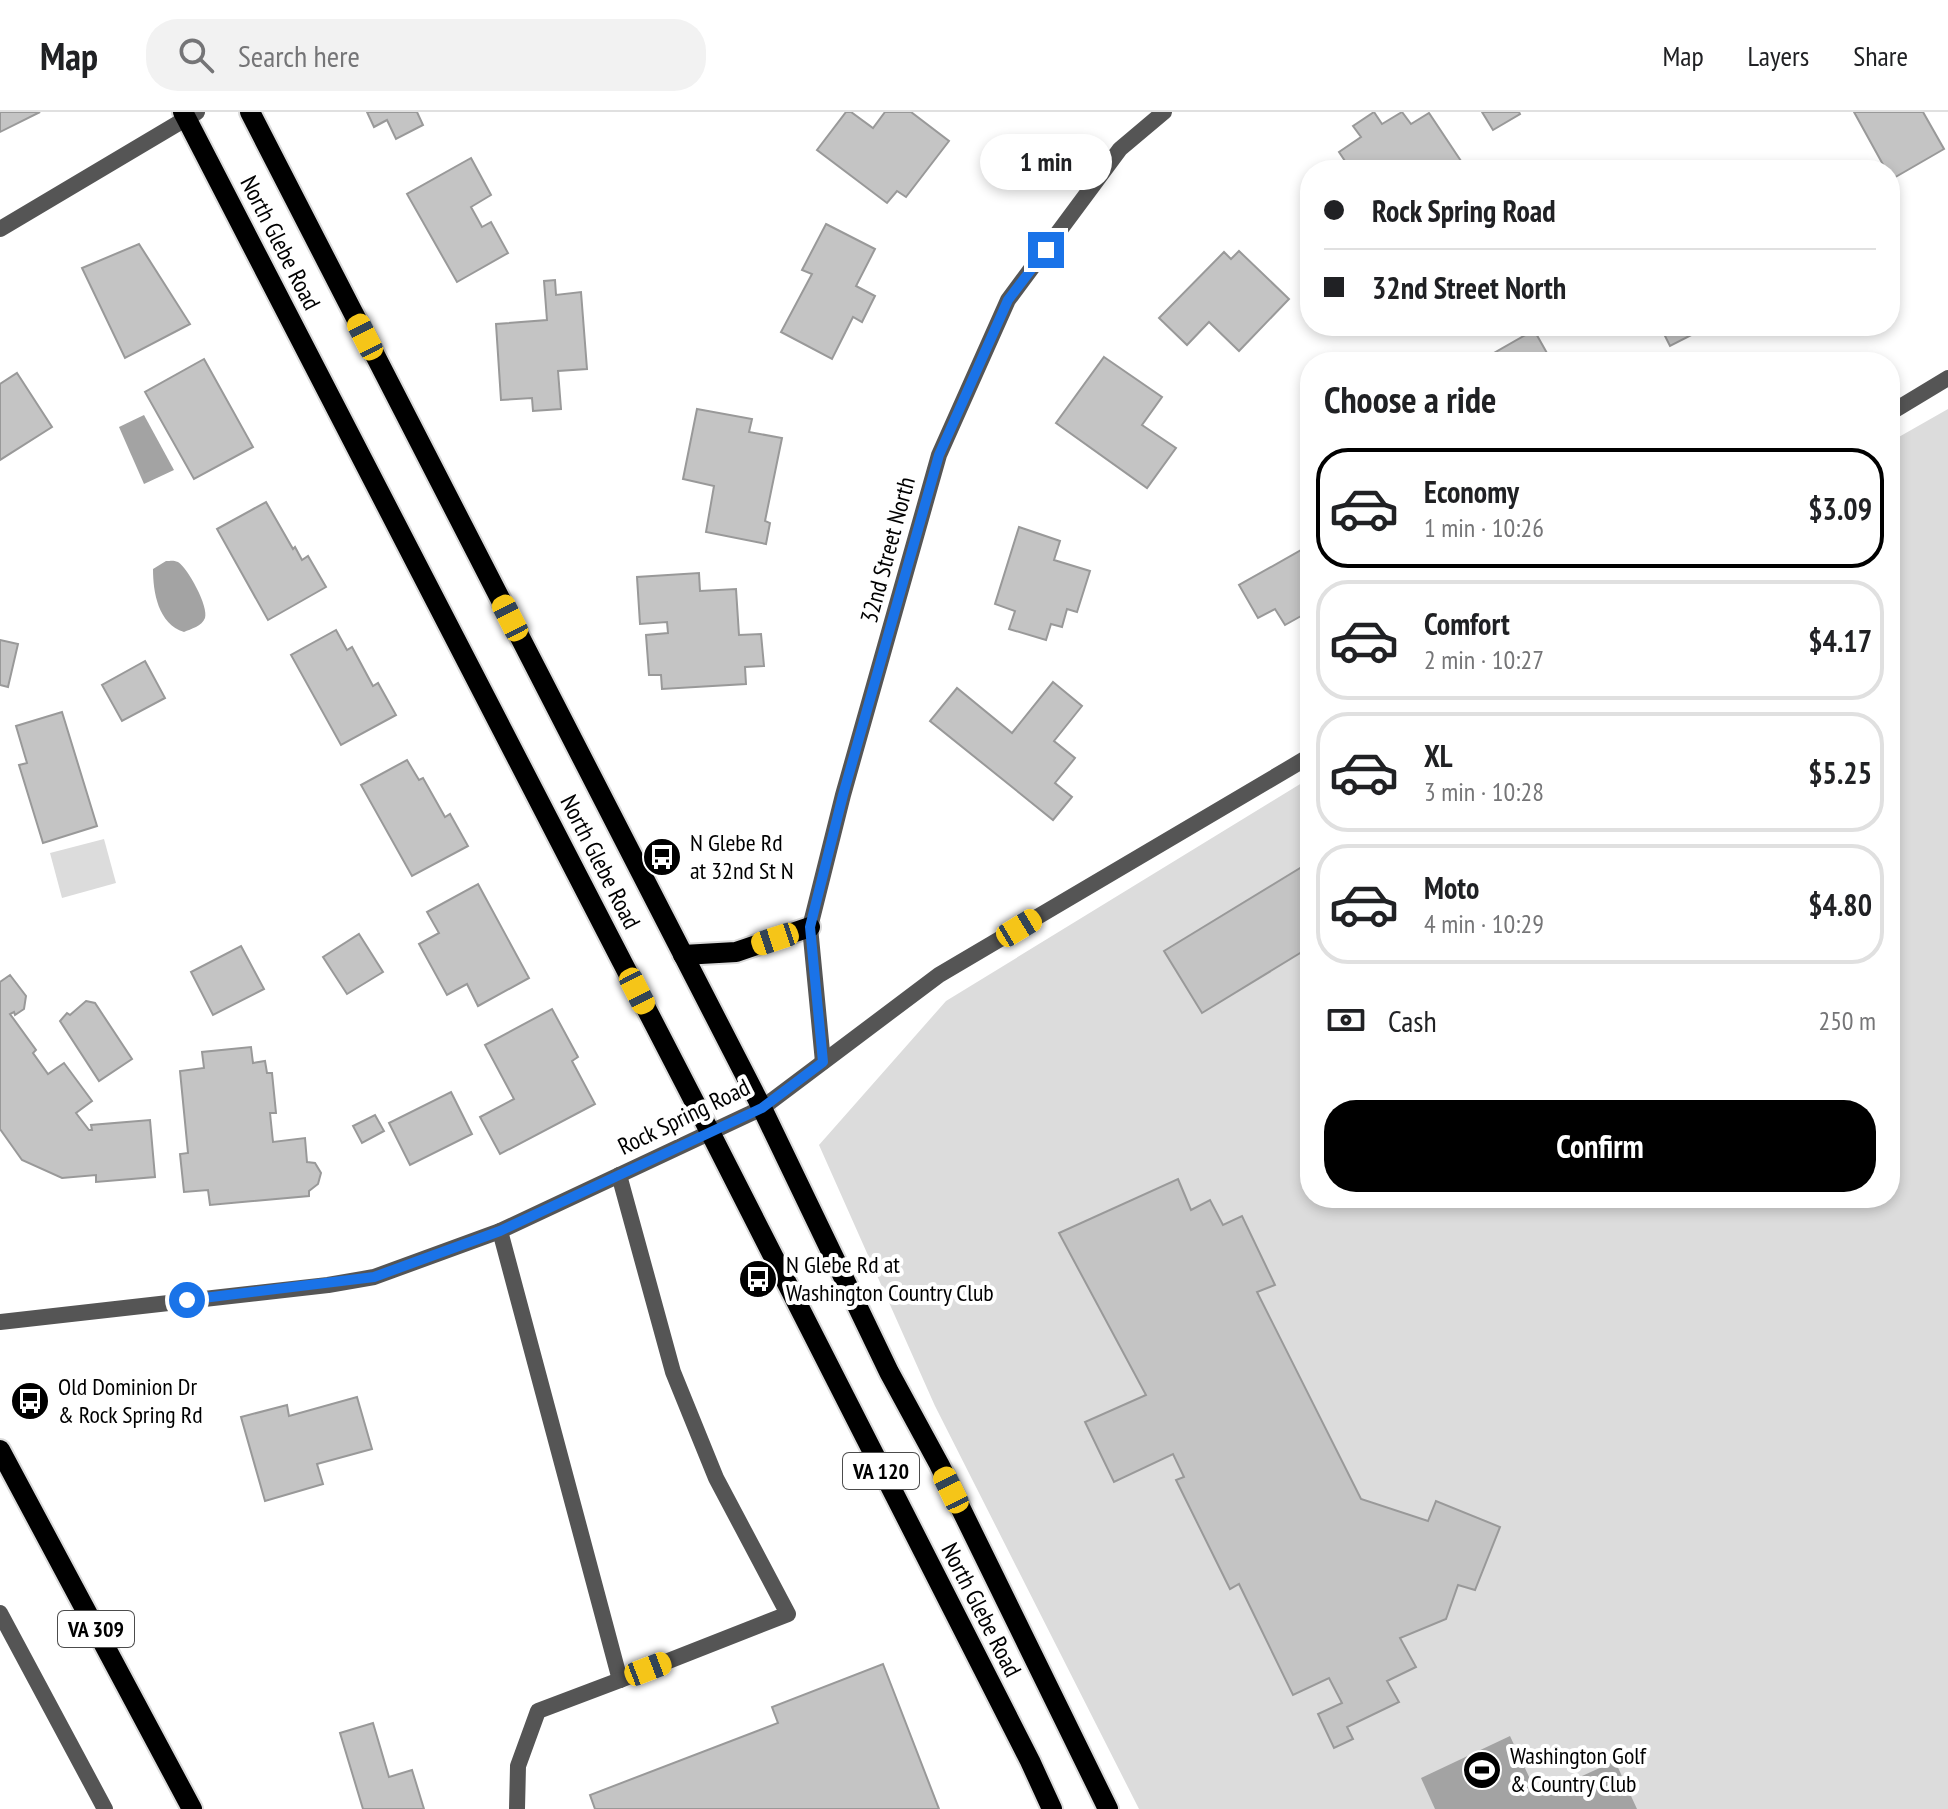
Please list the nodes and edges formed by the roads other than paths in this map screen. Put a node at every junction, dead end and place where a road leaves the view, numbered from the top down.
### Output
1 (250, 112) edge
2 (1164, 112) edge
3 (188, 114) edge
4 (0, 229) edge
5 (1948, 378) edge
6 (1900, 407) edge
7 (1300, 762) edge
8 (810, 927) junction
9 (683, 955) junction
10 (823, 1062) junction
11 (762, 1108) junction
12 (710, 1132) junction
13 (619, 1175) junction
14 (500, 1231) junction
15 (0, 1322) edge
16 (0, 1450) edge
17 (0, 1613) edge
18 (620, 1680) junction
19 (105, 1809) edge
20 (192, 1809) edge
21 (517, 1809) edge
22 (1052, 1809) edge
23 (1108, 1809) edge

1 - 9 main road, North Glebe Road / VA 120
2 - 8 street, 32nd Street North
3 - 4 street
3 - 12 main road, North Glebe Road / VA 120
5 - 6 street
7 - 10 street, Rock Spring Road
8 - 9 main road
8 - 10 street, 32nd Street North
9 - 11 main road, North Glebe Road / VA 120
10 - 11 street, Rock Spring Road
11 - 12 street, Rock Spring Road
11 - 23 main road, North Glebe Road / VA 120
12 - 13 street, Rock Spring Road
12 - 22 main road, North Glebe Road / VA 120
13 - 14 street, Rock Spring Road
13 - 18 street
14 - 15 street, Rock Spring Road
14 - 18 street
16 - 20 main road, VA 309
17 - 19 street
18 - 21 street

